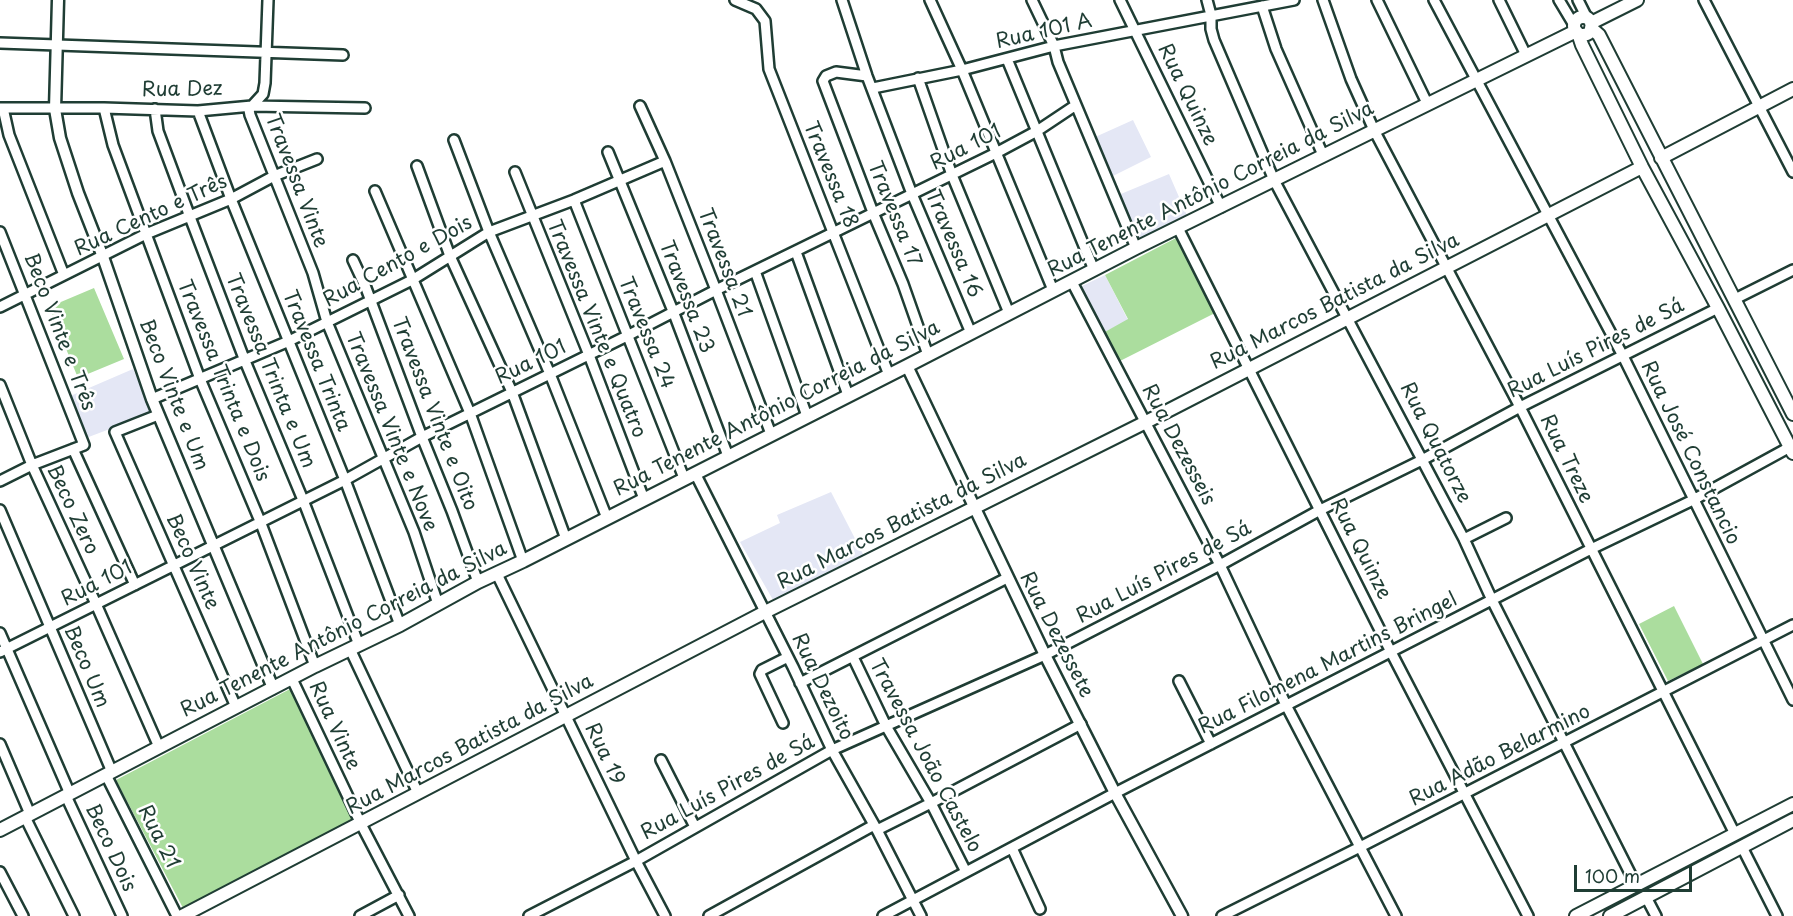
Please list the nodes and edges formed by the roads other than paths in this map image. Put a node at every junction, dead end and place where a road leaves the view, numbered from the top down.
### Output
1 (58, 0) edge
2 (268, 0) edge
3 (735, 0) edge
4 (842, 0) edge
5 (930, 0) edge
6 (1032, 0) edge
7 (1120, 0) edge
8 (1207, 0) edge
9 (1293, 0) edge
10 (1323, 0) edge
11 (1377, 0) edge
12 (1434, 0) edge
13 (1499, 0) edge
14 (1559, 0) edge
15 (1578, 0) edge
16 (1637, 0) edge
17 (1704, 0) edge
18 (1262, 6) junction
19 (1211, 15) junction
20 (1590, 23) junction
21 (1576, 30) junction
22 (1135, 31) junction
23 (0, 44) edge
24 (57, 45) junction
25 (1054, 46) junction
26 (265, 54) junction
27 (343, 55) dead end
28 (1527, 55) junction
29 (1007, 59) junction
30 (962, 70) junction
31 (867, 76) junction
32 (918, 78) junction
33 (1477, 79) junction
34 (873, 88) junction
35 (1793, 89) edge
36 (1427, 103) junction
37 (1076, 105) junction
38 (252, 106) junction
39 (640, 106) dead end
40 (1758, 106) junction
41 (1, 108) edge
42 (104, 108) junction
43 (365, 108) dead end
44 (55, 109) junction
45 (155, 109) junction
46 (198, 111) junction
47 (1374, 130) junction
48 (1037, 131) junction
49 (454, 140) dead end
50 (608, 152) dead end
51 (996, 153) junction
52 (1323, 155) junction
53 (1661, 158) junction
54 (317, 159) dead end
55 (665, 161) junction
56 (417, 166) dead end
57 (1642, 167) junction
58 (515, 172) dead end
59 (1793, 172) edge
60 (952, 175) junction
61 (274, 176) junction
62 (621, 180) junction
63 (1274, 180) junction
64 (375, 191) dead end
65 (912, 194) junction
66 (231, 200) junction
67 (574, 200) junction
68 (1221, 207) junction
69 (874, 215) junction
70 (1548, 215) junction
71 (531, 216) junction
72 (190, 217) junction
73 (1178, 228) junction
74 (0, 232) edge
75 (489, 232) junction
76 (833, 233) junction
77 (146, 234) junction
78 (1136, 248) junction
79 (796, 252) junction
80 (450, 256) junction
81 (103, 257) junction
82 (353, 260) dead end
83 (1448, 266) junction
84 (1094, 270) junction
85 (1793, 270) edge
86 (755, 271) junction
87 (313, 273) joint
88 (64, 276) junction
89 (412, 280) junction
90 (1072, 282) junction
91 (716, 290) junction
92 (1053, 290) junction
93 (25, 294) junction
94 (1734, 299) junction
95 (370, 300) junction
96 (0, 307) edge
97 (1718, 308) junction
98 (673, 311) junction
99 (1010, 313) junction
100 (1348, 317) junction
101 (327, 322) junction
102 (971, 333) junction
103 (627, 336) junction
104 (1753, 336) junction
105 (289, 341) junction
106 (1737, 345) junction
107 (589, 355) junction
108 (928, 355) junction
109 (1623, 356) junction
110 (245, 361) junction
111 (907, 366) junction
112 (1249, 368) junction
113 (550, 374) junction
114 (889, 375) junction
115 (200, 379) junction
116 (0, 385) edge
117 (512, 392) junction
118 (848, 395) junction
119 (152, 399) junction
120 (1520, 407) junction
121 (470, 413) junction
122 (1793, 414) edge
123 (158, 415) junction
124 (807, 416) junction
125 (1146, 422) junction
126 (771, 434) junction
127 (422, 437) junction
128 (1791, 447) edge
129 (73, 449) junction
130 (728, 456) junction
131 (383, 459) junction
132 (1422, 460) junction
133 (32, 465) junction
134 (689, 476) junction
135 (345, 480) junction
136 (0, 481) edge
137 (644, 499) junction
138 (303, 500) junction
139 (1694, 500) junction
140 (974, 508) junction
141 (0, 510) edge
142 (1320, 510) junction
143 (607, 518) junction
144 (1506, 518) dead end
145 (260, 521) junction
146 (566, 539) junction
147 (1464, 539) junction
148 (213, 546) junction
149 (1591, 549) junction
150 (523, 561) junction
151 (174, 565) junction
152 (1220, 565) junction
153 (497, 574) junction
154 (1007, 578) junction
155 (478, 582) junction
156 (135, 585) junction
157 (1492, 600) junction
158 (96, 604) junction
159 (438, 604) junction
160 (765, 612) junction
161 (400, 625) junction
162 (1793, 625) edge
163 (50, 628) junction
164 (0, 633) edge
165 (1762, 640) junction
166 (354, 647) junction
167 (3, 651) edge
168 (1391, 652) junction
169 (1045, 655) junction
170 (788, 657) junction
171 (853, 657) junction
172 (315, 666) junction
173 (292, 679) junction
174 (1179, 681) dead end
175 (800, 683) junction
176 (273, 688) junction
177 (1665, 691) junction
178 (1793, 700) edge
179 (1286, 705) junction
180 (236, 707) junction
181 (566, 715) junction
182 (783, 723) dead end
183 (1081, 724) junction
184 (886, 726) junction
185 (1564, 743) junction
186 (0, 744) edge
187 (1211, 744) junction
188 (159, 747) junction
189 (832, 750) junction
190 (662, 760) dead end
191 (109, 774) junction
192 (418, 793) junction
193 (1115, 793) junction
194 (1465, 794) junction
195 (68, 795) junction
196 (931, 803) junction
197 (1793, 804) edge
198 (28, 816) junction
199 (1793, 820) edge
200 (361, 824) junction
201 (695, 827) junction
202 (875, 827) junction
203 (0, 830) edge
204 (1736, 834) junction
205 (1360, 847) junction
206 (1742, 847) junction
207 (1012, 848) junction
208 (636, 861) junction
209 (0, 872) edge
210 (966, 872) junction
211 (1636, 885) junction
212 (399, 895) junction
213 (1646, 897) junction
214 (913, 901) junction
215 (1040, 909) dead end
216 (1579, 915) edge
217 (23, 916) edge
218 (74, 916) edge
219 (122, 916) edge
220 (180, 916) edge
221 (360, 916) edge
222 (409, 916) edge
223 (529, 916) edge
224 (665, 916) edge
225 (709, 916) edge
226 (884, 916) edge
227 (921, 916) edge
228 (1182, 916) edge
229 (1222, 916) edge
230 (1396, 916) edge
231 (1528, 916) edge
232 (1610, 916) edge
233 (1656, 916) edge
234 (1777, 916) edge

1 - 24 street, Beco Vinte e Um
2 - 26 street, Travessa Vinte
3 - 76 street, Travessa 18
4 - 31 street, Travessa 16
5 - 30 street
6 - 25 street
7 - 22 street, Rua Quinze
8 - 19 street, Rua Quatorze
9 - 18 street, Rua 101 A
10 - 47 street, Rua Treze
11 - 36 street
12 - 33 street, Rua José Constancio
13 - 28 street
14 - 21 street
15 - 20 street
16 - 20 main road, Rua Tenente Antônio Correia da Silva
17 - 40 street
18 - 19 street, Rua 101 A
18 - 52 street
19 - 22 street, Rua 101 A
19 - 63 street, Rua Quatorze
20 - 21 main road, Rua Tenente Antônio Correia da Silva
20 - 53 main road
21 - 28 main road, Rua Tenente Antônio Correia da Silva
21 - 57 main road
22 - 25 street, Rua 101 A
22 - 68 street, Rua Quinze
23 - 24 street
24 - 26 street
24 - 44 street, Beco Vinte e Um
25 - 29 street, Rua 101 A
25 - 37 street
26 - 27 street
26 - 38 street, Travessa Vinte
28 - 33 main road, Rua Tenente Antônio Correia da Silva
29 - 30 street, Rua 101 A
29 - 48 street
30 - 32 street, Rua 101 A
30 - 51 street
31 - 34 street, Travessa 16
31 - 69 street, Travessa 17
32 - 34 street, Rua 101 A
32 - 60 street
33 - 36 main road, Rua Tenente Antônio Correia da Silva
33 - 70 street, Rua José Constancio
34 - 65 street, Travessa 16
35 - 40 main road
36 - 47 main road, Rua Tenente Antônio Correia da Silva
37 - 48 street, Rua 101
37 - 78 street
38 - 43 street, Rua Dez
38 - 46 street, Rua Dez
38 - 61 street, Travessa Vinte
39 - 55 street, Travessa 21
40 - 53 main road
40 - 59 street
41 - 44 street, Rua Dez
41 - 88 street
42 - 44 street, Rua Dez
42 - 45 street, Rua Dez
42 - 77 street, Travessa Trinta e Dois
44 - 81 street, Beco Vinte e Um
45 - 46 street, Rua Dez
45 - 72 street, Travessa Trinta e Um
46 - 66 street, Travessa Trinta
47 - 52 main road, Rua Tenente Antônio Correia da Silva
47 - 83 street, Rua Treze
48 - 51 street, Rua 101
48 - 84 street
49 - 75 street
50 - 62 street, Travessa 23
51 - 60 street, Rua 101
51 - 92 street
52 - 63 main road, Rua Tenente Antônio Correia da Silva
53 - 57 main road, Rua Marcos Batista da Silva
53 - 94 main road
54 - 61 street, Rua Cento e Três
55 - 62 street, Rua Cento e Dois
55 - 91 street, Travessa 21
56 - 80 street
57 - 70 main road, Rua Marcos Batista da Silva
57 - 97 main road
58 - 71 street, Travessa Vinte e Quatro
60 - 65 street, Rua 101
60 - 99 street
61 - 66 street, Rua Cento e Três
61 - 87 street, Travessa Vinte
62 - 67 street, Rua Cento e Dois
62 - 98 street, Travessa 23
63 - 68 main road, Rua Tenente Antônio Correia da Silva
63 - 100 street, Rua Quatorze
64 - 89 street
65 - 69 street, Rua 101
65 - 102 street, Travessa 16
66 - 72 street, Rua Cento e Três
66 - 105 street, Travessa Trinta
67 - 71 street, Rua Cento e Dois
67 - 103 street, Travessa 24
68 - 73 main road, Rua Tenente Antônio Correia da Silva
69 - 76 street, Rua 101
69 - 108 street, Travessa 17
70 - 83 main road, Rua Marcos Batista da Silva
70 - 109 street, Rua José Constancio
71 - 75 street, Rua Cento e Dois
71 - 107 street, Travessa Vinte e Quatro
72 - 77 street, Rua Cento e Três
72 - 110 street, Travessa Trinta e Um
73 - 78 main road, Rua Tenente Antônio Correia da Silva
73 - 112 street, Rua Quinze
74 - 93 street, Beco Vinte e Três
75 - 80 street, Rua Cento e Dois
75 - 113 street
76 - 79 street, Rua 101
76 - 114 street, Travessa 18
77 - 81 street, Rua Cento e Três
77 - 115 street, Travessa Trinta e Dois
78 - 84 main road, Rua Tenente Antônio Correia da Silva
79 - 86 street, Rua 101
79 - 118 street
80 - 89 street, Rua Cento e Dois
80 - 117 street
81 - 88 street, Rua Cento e Três
81 - 119 street, Beco Vinte e Um
82 - 95 street, Travessa Vinte e Oito
83 - 100 main road, Rua Marcos Batista da Silva
83 - 120 street, Rua Treze
84 - 90 main road, Rua Tenente Antônio Correia da Silva
85 - 94 street
86 - 91 street, Rua 101
86 - 124 street
87 - 101 street, Travessa Vinte e Nove
88 - 93 street, Rua Cento e Três
89 - 95 street, Rua Cento e Dois
89 - 121 street
90 - 92 main road, Rua Tenente Antônio Correia da Silva
90 - 125 street, Rua Dezesseis
91 - 98 street, Rua 101
91 - 126 street, Travessa 21
92 - 99 main road, Rua Tenente Antônio Correia da Silva
93 - 96 street, Rua Cento e Três
93 - 129 street, Beco Vinte e Três
94 - 104 main road
95 - 101 street, Rua Cento e Dois
95 - 127 street, Travessa Vinte e Oito
97 - 106 main road
97 - 109 street, Rua Luís Pires de Sá
98 - 103 street, Rua 101
98 - 130 street, Travessa 23
99 - 102 main road, Rua Tenente Antônio Correia da Silva
100 - 112 main road, Rua Marcos Batista da Silva
100 - 132 street, Rua Quatorze
101 - 105 street, Rua Cento e Dois
101 - 131 street, Travessa Vinte e Nove
102 - 108 main road, Rua Tenente Antônio Correia da Silva
103 - 107 street, Rua 101
103 - 134 street, Travessa 24
104 - 106 main road
104 - 122 main road
105 - 110 street, Rua Cento e Dois
105 - 135 street, Travessa Trinta
106 - 128 main road
107 - 113 street, Rua 101
107 - 137 street, Travessa Vinte e Quatro
108 - 111 main road, Rua Tenente Antônio Correia da Silva
109 - 120 street, Rua Luís Pires de Sá
109 - 139 street, Rua José Constancio
110 - 115 street, Rua Cento e Dois
110 - 138 street, Travessa Trinta e Um
111 - 114 main road, Rua Tenente Antônio Correia da Silva
111 - 140 street, Rua Dezessete
112 - 125 main road, Rua Marcos Batista da Silva
112 - 142 street, Rua Quinze
113 - 117 street, Rua 101
113 - 143 street
114 - 118 main road, Rua Tenente Antônio Correia da Silva
115 - 119 street, Rua Cento e Dois
115 - 145 street, Travessa Trinta e Dois
116 - 133 street, Beco Zero
117 - 121 street, Rua 101
117 - 146 street
118 - 124 main road, Rua Tenente Antônio Correia da Silva
119 - 123 street, Beco Vinte e Um
120 - 132 street, Rua Luís Pires de Sá
120 - 149 street, Rua Treze
121 - 127 street, Rua 101
121 - 150 street
123 - 148 street, Beco Vinte e Um
123 - 151 street, Beco Vinte
124 - 126 main road, Rua Tenente Antônio Correia da Silva
125 - 140 main road, Rua Marcos Batista da Silva
125 - 152 street, Rua Dezesseis
126 - 130 main road, Rua Tenente Antônio Correia da Silva
127 - 131 street, Rua 101
127 - 155 street, Travessa Vinte e Oito
128 - 139 street, Rua Filomena Martins Bringel
129 - 133 street
129 - 156 street
130 - 134 main road, Rua Tenente Antônio Correia da Silva
131 - 135 street, Rua 101
131 - 159 street, Travessa Vinte e Nove
132 - 142 street, Rua Luís Pires de Sá
132 - 147 street, Rua Quatorze
133 - 136 street
133 - 158 street, Beco Zero
134 - 137 main road, Rua Tenente Antônio Correia da Silva
134 - 160 street, Rua Dezoito
135 - 138 street, Rua 101
135 - 161 street, Travessa Trinta
137 - 143 main road, Rua Tenente Antônio Correia da Silva
138 - 145 street, Rua 101
138 - 166 street, Travessa Trinta e Um
139 - 149 street, Rua Filomena Martins Bringel
139 - 165 street, Rua José Constancio
140 - 154 street, Rua Dezessete
140 - 160 main road, Rua Marcos Batista da Silva
141 - 163 street, Beco Um
142 - 152 street, Rua Luís Pires de Sá
142 - 168 street, Rua Quinze
143 - 146 main road, Rua Tenente Antônio Correia da Silva
144 - 147 street
145 - 148 street, Rua 101
145 - 172 street, Travessa Trinta e Dois
146 - 150 main road, Rua Tenente Antônio Correia da Silva
147 - 157 street, Rua Quatorze
148 - 151 street, Rua 101
148 - 176 street, Beco Vinte e Um
149 - 157 street, Rua Filomena Martins Bringel
149 - 177 street, Rua Treze
150 - 153 main road, Rua Tenente Antônio Correia da Silva
151 - 156 street, Rua 101
151 - 180 street, Beco Vinte
152 - 169 street, Rua Luís Pires de Sá
152 - 179 street, Rua Dezesseis
153 - 155 main road, Rua Tenente Antônio Correia da Silva
153 - 181 street, Rua 19
154 - 169 street, Rua Dezessete
154 - 171 street
155 - 159 main road, Rua Tenente Antônio Correia da Silva
156 - 158 street, Rua 101
157 - 168 street, Rua Filomena Martins Bringel
157 - 185 street, Rua Quatorze
158 - 163 street, Rua 101
158 - 188 street, Beco Zero
159 - 161 main road, Rua Tenente Antônio Correia da Silva
160 - 170 street, Rua Dezoito
160 - 181 main road, Rua Marcos Batista da Silva
161 - 166 main road, Rua Tenente Antônio Correia da Silva
162 - 165 street, Rua Adão Belarmino
163 - 167 street, Rua 101
163 - 191 street, Beco Um
164 - 167 street
165 - 177 street, Rua Adão Belarmino
165 - 178 street, Rua José Constancio
166 - 172 main road, Rua Tenente Antônio Correia da Silva
166 - 192 street, Travessa Trinta e Um
167 - 195 street
168 - 179 street, Rua Filomena Martins Bringel
168 - 194 street, Rua Quinze
169 - 183 street, Rua Dezessete
169 - 184 street, Rua Luís Pires de Sá
170 - 175 street, Rua Dezoito
170 - 182 street
171 - 175 street
171 - 184 street, Travessa João Castelo
172 - 173 main road, Rua Tenente Antônio Correia da Silva
173 - 176 main road, Rua Tenente Antônio Correia da Silva
173 - 200 street, Rua Vinte
174 - 187 street
175 - 189 street, Rua Dezoito
176 - 180 main road, Rua Tenente Antônio Correia da Silva
177 - 185 street, Rua Adão Belarmino
177 - 204 street, Rua Treze
179 - 187 street, Rua Filomena Martins Bringel
179 - 205 street, Rua Dezesseis
180 - 188 main road, Rua Tenente Antônio Correia da Silva
181 - 192 main road, Rua Marcos Batista da Silva
181 - 208 street, Rua 19
183 - 193 street, Rua Dezessete
183 - 196 street
184 - 189 street, Rua Luís Pires de Sá
184 - 196 street, Travessa João Castelo
185 - 194 street, Rua Adão Belarmino
185 - 211 street, Rua Quatorze
186 - 198 street
187 - 193 street, Rua Filomena Martins Bringel
188 - 191 main road, Rua Tenente Antônio Correia da Silva
189 - 201 street, Rua Luís Pires de Sá
189 - 202 street, Rua Dezoito
190 - 201 street
191 - 195 main road, Rua Tenente Antônio Correia da Silva
191 - 220 street, Rua 21
192 - 200 main road, Rua Marcos Batista da Silva
193 - 207 street, Rua Filomena Martins Bringel
193 - 228 street, Rua Dezessete
194 - 205 street, Rua Adão Belarmino
194 - 231 street, Rua Quinze
195 - 198 main road, Rua Tenente Antônio Correia da Silva
195 - 219 street, Beco Dois
196 - 202 street
196 - 210 street, Travessa João Castelo
197 - 204 main road
198 - 203 main road, Rua Tenente Antônio Correia da Silva
198 - 218 street
199 - 206 main road
200 - 212 street, Rua Vinte
200 - 220 main road, Rua Marcos Batista da Silva
201 - 208 street, Rua Luís Pires de Sá
202 - 214 street, Rua Dezoito
202 - 225 street
204 - 211 main road
205 - 229 street, Rua Adão Belarmino
205 - 230 street, Rua Dezesseis
206 - 213 main road
206 - 234 street
207 - 210 street, Rua Filomena Martins Bringel
207 - 215 street
208 - 223 street, Rua Luís Pires de Sá
208 - 224 street, Rua 19
209 - 217 street
210 - 214 street, Rua Filomena Martins Bringel
211 - 216 main road
212 - 221 street
212 - 222 street, Rua Vinte
213 - 232 main road
213 - 233 street
214 - 226 street, Rua Filomena Martins Bringel
214 - 227 street, Rua Dezoito

